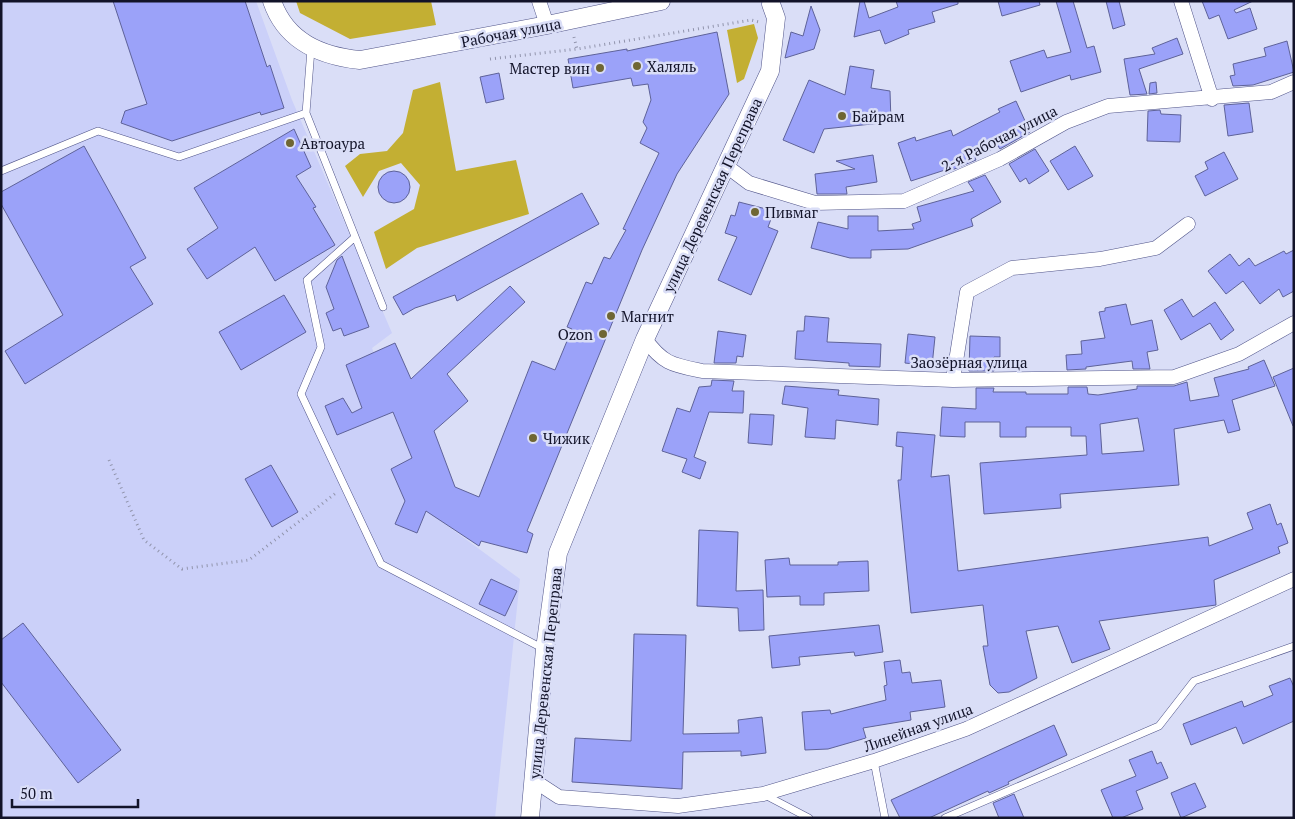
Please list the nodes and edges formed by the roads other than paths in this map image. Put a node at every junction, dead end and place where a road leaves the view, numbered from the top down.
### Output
1 (272, 1) edge
2 (539, 1) edge
3 (661, 1) edge
4 (1181, 1) edge
5 (771, 2) edge
6 (547, 26) junction
7 (310, 49) junction
8 (1294, 82) edge
9 (1212, 99) junction
10 (306, 113) junction
11 (725, 165) junction
12 (1, 171) edge
13 (1188, 224) dead end
14 (355, 237) junction
15 (383, 306) dead end
16 (1294, 323) edge
17 (645, 339) junction
18 (953, 380) junction
19 (1294, 578) edge
20 (1294, 646) edge
21 (544, 649) junction
22 (874, 761) junction
23 (533, 780) junction
24 (763, 794) junction
25 (530, 818) edge
26 (809, 818) edge
27 (885, 818) edge
28 (945, 818) edge

1 - 7 street
2 - 6 street
3 - 6 street, Рабочая улица
4 - 9 street
5 - 11 street, улица Деревенская Переправа
6 - 7 street, Рабочая улица
7 - 10 lane
8 - 9 street, 2-я Рабочая улица
9 - 11 street, 2-я Рабочая улица
10 - 12 lane
10 - 14 lane
11 - 17 street, улица Деревенская Переправа
13 - 18 street
14 - 15 lane
14 - 21 lane
16 - 18 street, Заозёрная улица
17 - 18 street, Заозёрная улица
17 - 21 street, улица Деревенская Переправа
19 - 22 street, Линейная улица
20 - 28 lane
21 - 23 street, улица Деревенская Переправа
22 - 24 street, Линейная улица
22 - 27 lane
23 - 24 street, Линейная улица
23 - 25 street, улица Деревенская Переправа
24 - 26 lane

